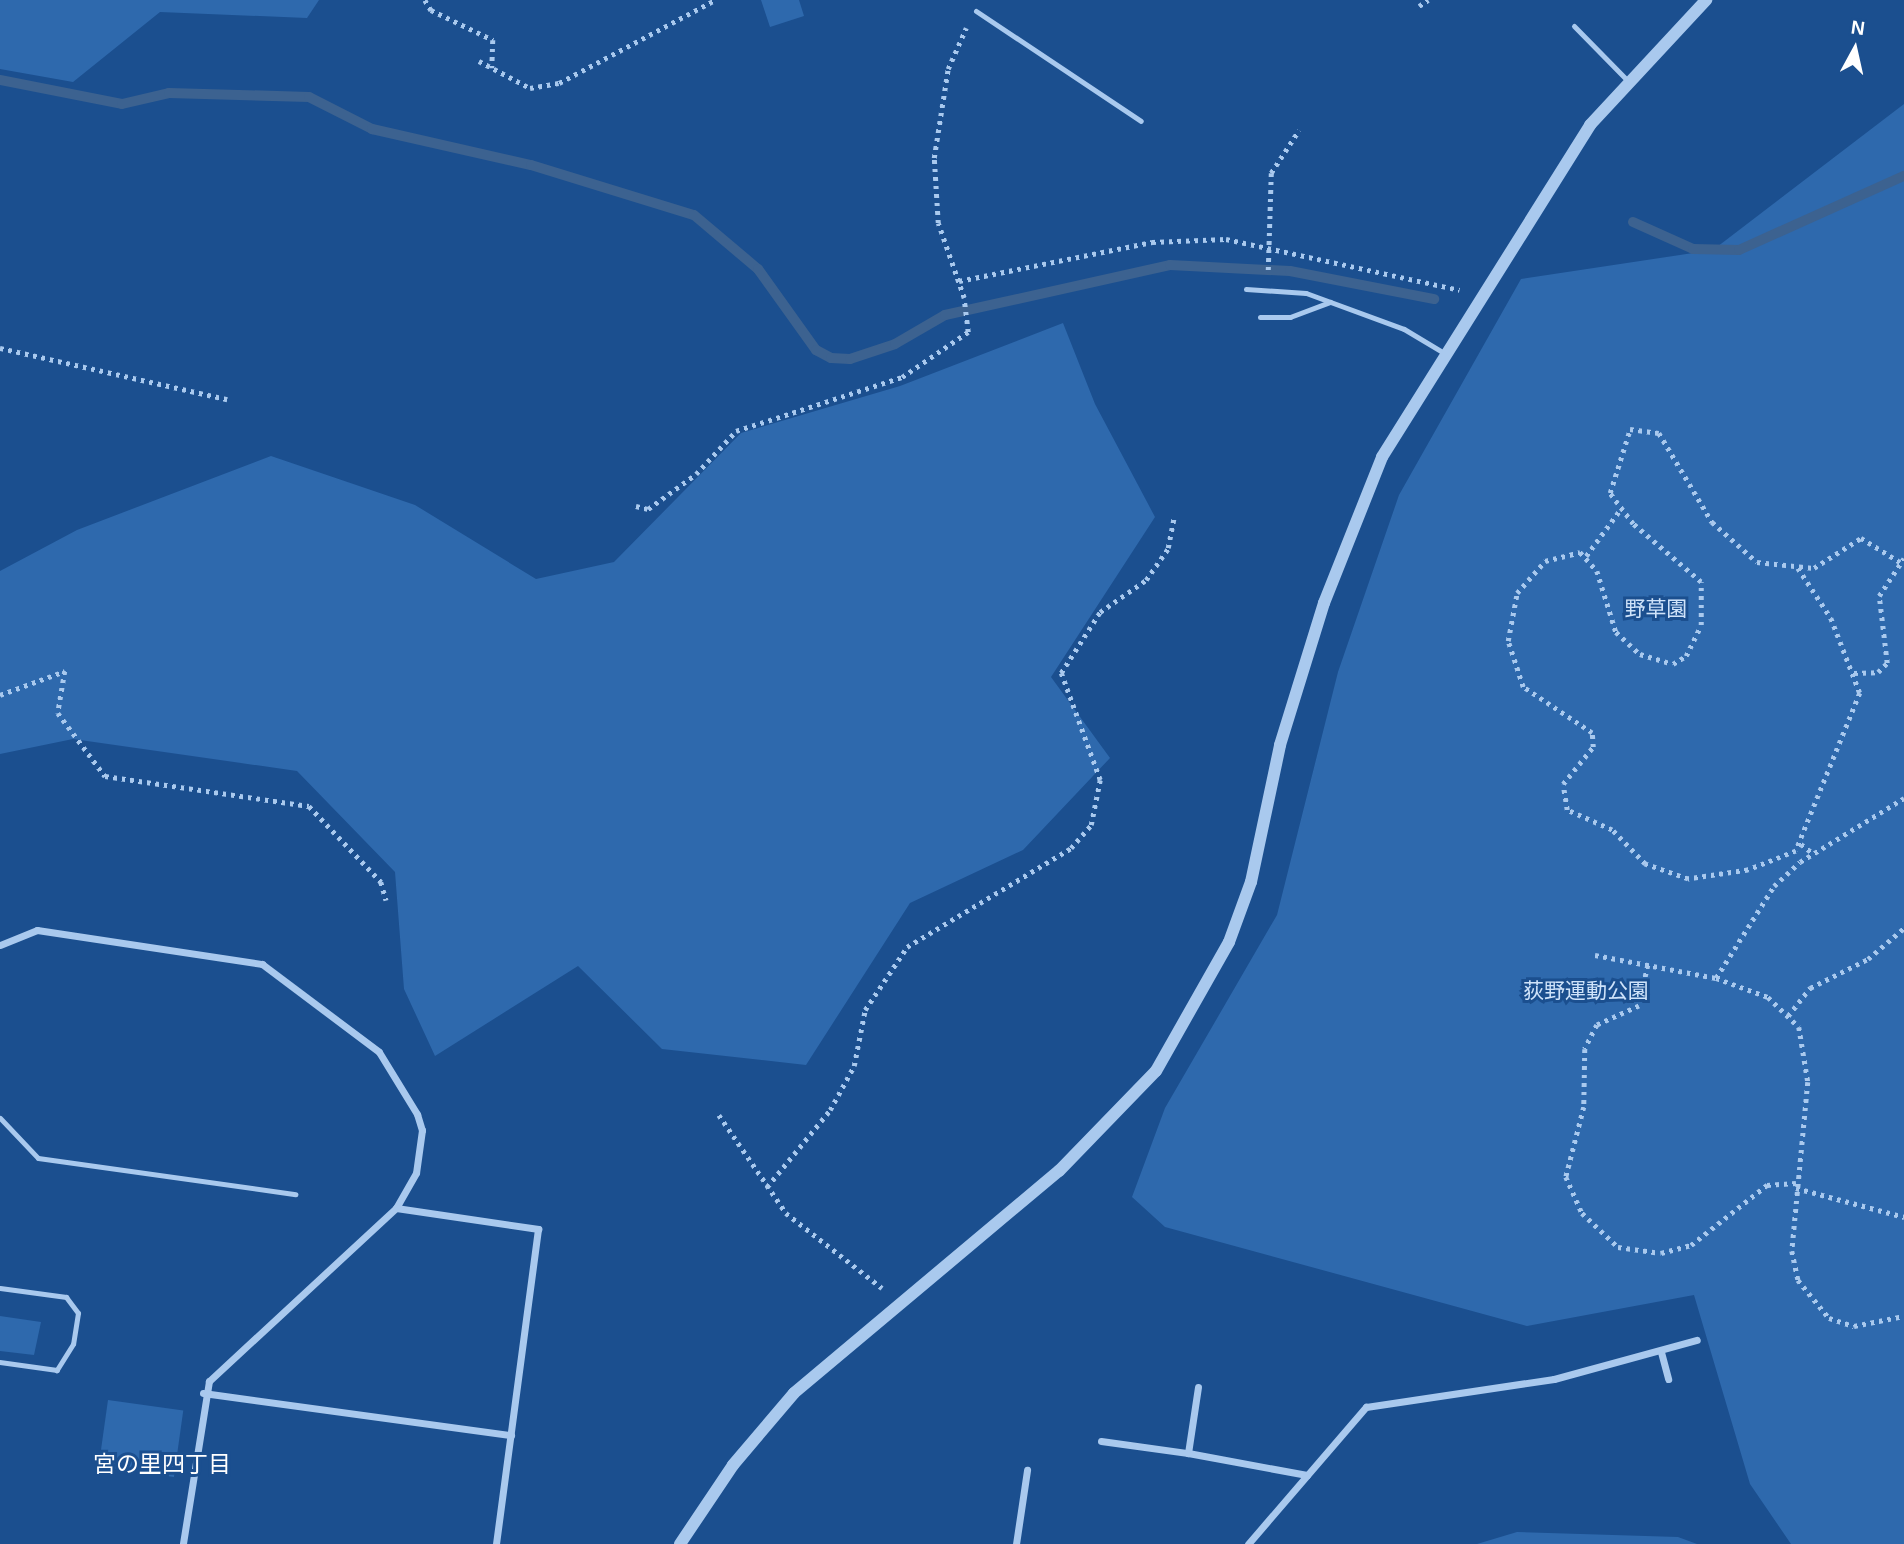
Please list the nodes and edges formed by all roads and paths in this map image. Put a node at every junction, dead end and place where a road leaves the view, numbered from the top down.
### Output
1 (425, 0) edge
2 (715, 0) edge
3 (1427, 0) edge
4 (1706, 0) edge
5 (1419, 6) dead end
6 (976, 11) joint
7 (1574, 26) dead end
8 (479, 61) dead end
9 (492, 68) junction
10 (1628, 81) junction
11 (1141, 121) dead end
12 (1299, 130) dead end
13 (1270, 248) junction
14 (1269, 262) dead end
15 (959, 281) junction
16 (1246, 289) dead end
17 (1477, 300) junction
18 (1330, 302) junction
19 (1260, 317) dead end
20 (0, 348) edge
21 (1444, 353) junction
22 (227, 399) dead end
23 (636, 506) dead end
24 (1620, 510) junction
25 (1174, 518) dead end
26 (1586, 556) junction
27 (1902, 560) edge
28 (1798, 568) junction
29 (1854, 673) junction
30 (0, 695) edge
31 (1904, 798) edge
32 (1801, 844) junction
33 (1814, 854) junction
34 (386, 900) dead end
35 (1904, 928) edge
36 (0, 945) edge
37 (1595, 955) dead end
38 (1648, 965) junction
39 (1716, 978) junction
40 (1788, 1016) junction
41 (719, 1115) dead end
42 (0, 1118) edge
43 (1796, 1185) junction
44 (767, 1188) junction
45 (295, 1194) dead end
46 (396, 1208) junction
47 (1904, 1217) edge
48 (0, 1288) edge
49 (900, 1301) junction
50 (1904, 1317) edge
51 (1697, 1340) dead end
52 (1661, 1352) junction
53 (0, 1362) edge
54 (1668, 1379) dead end
55 (1198, 1387) dead end
56 (204, 1393) junction
57 (511, 1435) junction
58 (1101, 1441) dead end
59 (1188, 1453) junction
60 (1027, 1470) dead end
61 (1307, 1475) junction
62 (183, 1544) edge
63 (496, 1544) edge
64 (680, 1544) edge
65 (1016, 1544) edge
66 (1248, 1544) edge

1 - 9 path
2 - 9 path
3 - 5 path
4 - 10 street
6 - 11 lane
6 - 15 path
7 - 10 lane
8 - 9 path
10 - 17 street
12 - 13 path
13 - 14 path
13 - 15 path
13 - 17 path
15 - 23 path
16 - 18 lane
17 - 21 street
18 - 19 lane
18 - 21 lane
20 - 22 path
21 - 49 street
24 - 26 path
24 - 26 path
24 - 28 path
25 - 44 path
26 - 32 path
27 - 28 path
27 - 29 path
28 - 29 path
29 - 32 path
30 - 34 path
31 - 33 path
32 - 33 path
33 - 39 path
35 - 40 path
36 - 46 street
37 - 38 path
38 - 39 path
38 - 43 path
39 - 40 path
40 - 43 path
41 - 44 path
42 - 45 lane
43 - 47 path
43 - 50 path
44 - 49 path
46 - 56 street
46 - 57 street
48 - 53 lane
49 - 64 street
51 - 52 street
52 - 54 street
52 - 61 street
55 - 59 street
56 - 57 street
56 - 62 street
57 - 63 street
58 - 59 street
59 - 61 street
60 - 65 street
61 - 66 street

